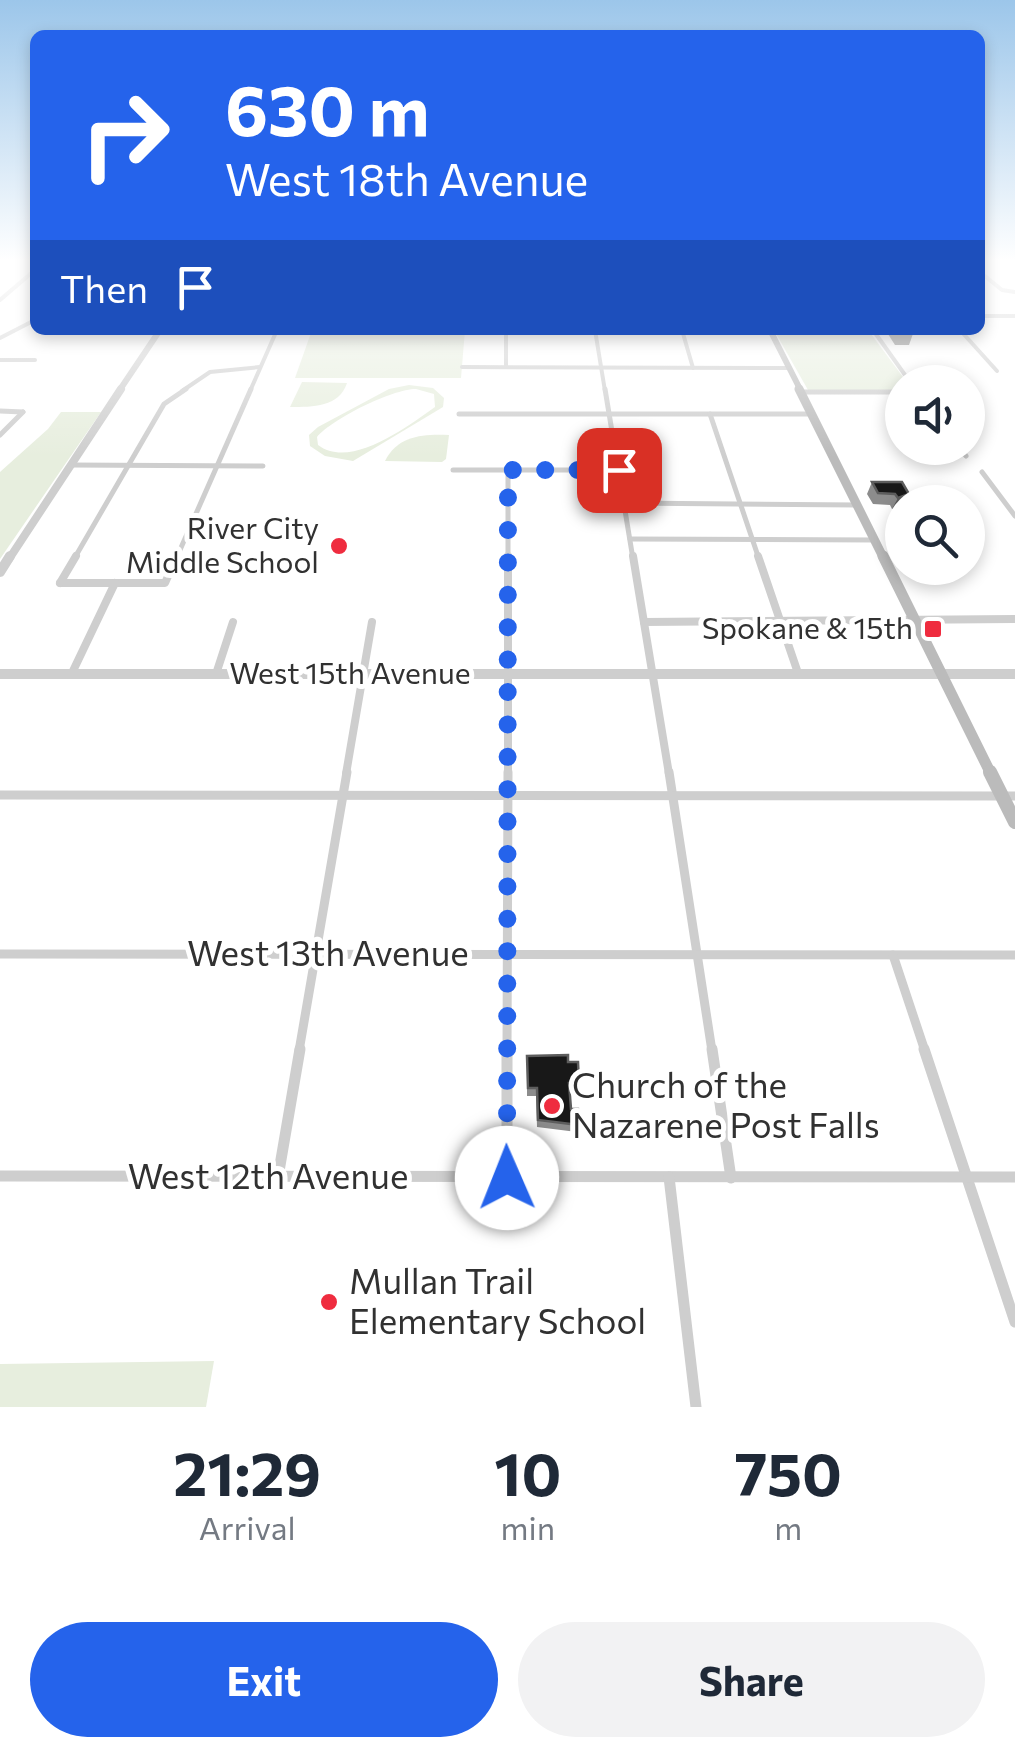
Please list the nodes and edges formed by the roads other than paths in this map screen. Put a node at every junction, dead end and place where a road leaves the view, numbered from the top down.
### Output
1 (24, 326) edge
2 (157, 335) edge
3 (275, 335) edge
4 (506, 335) edge
5 (596, 335) edge
6 (683, 335) edge
7 (772, 335) edge
8 (877, 335) edge
9 (964, 335) edge
10 (0, 338) edge
11 (0, 360) edge
12 (35, 360) dead end
13 (898, 365) edge
14 (260, 367) junction
15 (462, 367) dead end
16 (506, 367) junction
17 (601, 368) junction
18 (694, 368) junction
19 (789, 368) junction
20 (996, 372) dead end
21 (800, 392) junction
22 (885, 392) edge
23 (0, 411) edge
24 (459, 414) dead end
25 (610, 414) junction
26 (710, 414) junction
27 (811, 414) junction
28 (0, 435) edge
29 (70, 465) junction
30 (128, 466) junction
31 (215, 466) junction
32 (263, 466) dead end
33 (453, 470) dead end
34 (508, 470) junction
35 (619, 470) junction
36 (982, 472) dead end
37 (624, 503) junction
38 (742, 504) junction
39 (857, 505) junction
40 (1015, 516) edge
41 (630, 539) junction
42 (754, 540) junction
43 (875, 540) junction
44 (0, 572) edge
45 (115, 583) junction
46 (1015, 619) edge
47 (782, 620) junction
48 (913, 620) junction
49 (233, 622) dead end
50 (372, 622) dead end
51 (644, 622) junction
52 (72, 673) junction
53 (0, 674) edge
54 (216, 674) junction
55 (362, 674) junction
56 (508, 674) junction
57 (652, 674) junction
58 (798, 674) junction
59 (941, 674) junction
60 (1015, 674) edge
61 (0, 795) edge
62 (341, 795) junction
63 (507, 795) junction
64 (673, 796) junction
65 (1008, 796) edge
66 (1015, 822) edge
67 (0, 954) edge
68 (316, 954) junction
69 (506, 954) junction
70 (698, 955) junction
71 (894, 955) junction
72 (1015, 955) edge
73 (0, 1176) edge
74 (278, 1177) junction
75 (668, 1177) junction
76 (968, 1177) junction
77 (507, 1178) junction
78 (731, 1178) junction
79 (1015, 1178) edge
80 (1015, 1322) edge
81 (696, 1407) edge

1 - 10 street
2 - 29 street
3 - 14 street
4 - 16 street
5 - 17 street
6 - 18 street
7 - 19 main road
8 - 13 street
9 - 20 street
11 - 12 street
14 - 30 street
14 - 31 street
15 - 16 street
16 - 17 street
17 - 18 street
17 - 25 street
18 - 19 street
19 - 21 main road
21 - 22 street
21 - 27 main road
23 - 28 street
24 - 25 street
25 - 26 street
25 - 35 street
26 - 27 street
26 - 38 street
27 - 39 main road
29 - 30 street
29 - 44 street
30 - 31 street
30 - 45 street
31 - 32 street
31 - 45 street
33 - 34 street
34 - 35 street
34 - 56 street
35 - 37 street
36 - 40 street
37 - 38 street
37 - 41 street
38 - 39 street
38 - 42 street
39 - 43 main road
41 - 42 street
41 - 51 street
42 - 43 street
42 - 47 street
43 - 48 main road
45 - 52 street
46 - 48 street
47 - 48 street
47 - 51 street
47 - 58 street
48 - 59 main road
49 - 54 street
50 - 55 street
51 - 57 street
52 - 53 street, West 15th Avenue
52 - 54 street, West 15th Avenue
54 - 55 street, West 15th Avenue
55 - 56 street, West 15th Avenue
55 - 62 street
56 - 57 street, West 15th Avenue
56 - 63 street
57 - 58 street, West 15th Avenue
57 - 64 street
58 - 59 street, West 15th Avenue
59 - 60 street, West 15th Avenue
59 - 65 main road
61 - 62 street
62 - 63 street
62 - 68 street
63 - 64 street
63 - 69 street
64 - 65 street
64 - 70 street
65 - 66 main road
67 - 68 street, West 13th Avenue
68 - 69 street, West 13th Avenue
68 - 74 street
69 - 70 street, West 13th Avenue
69 - 77 street
70 - 71 street, West 13th Avenue
70 - 78 street
71 - 72 street, West 13th Avenue
71 - 76 street
73 - 74 street, West 12th Avenue
74 - 77 street, West 12th Avenue
75 - 77 street, West 12th Avenue
75 - 78 street, West 12th Avenue
75 - 81 street
76 - 78 street, West 12th Avenue
76 - 79 street, West 12th Avenue
76 - 80 street

